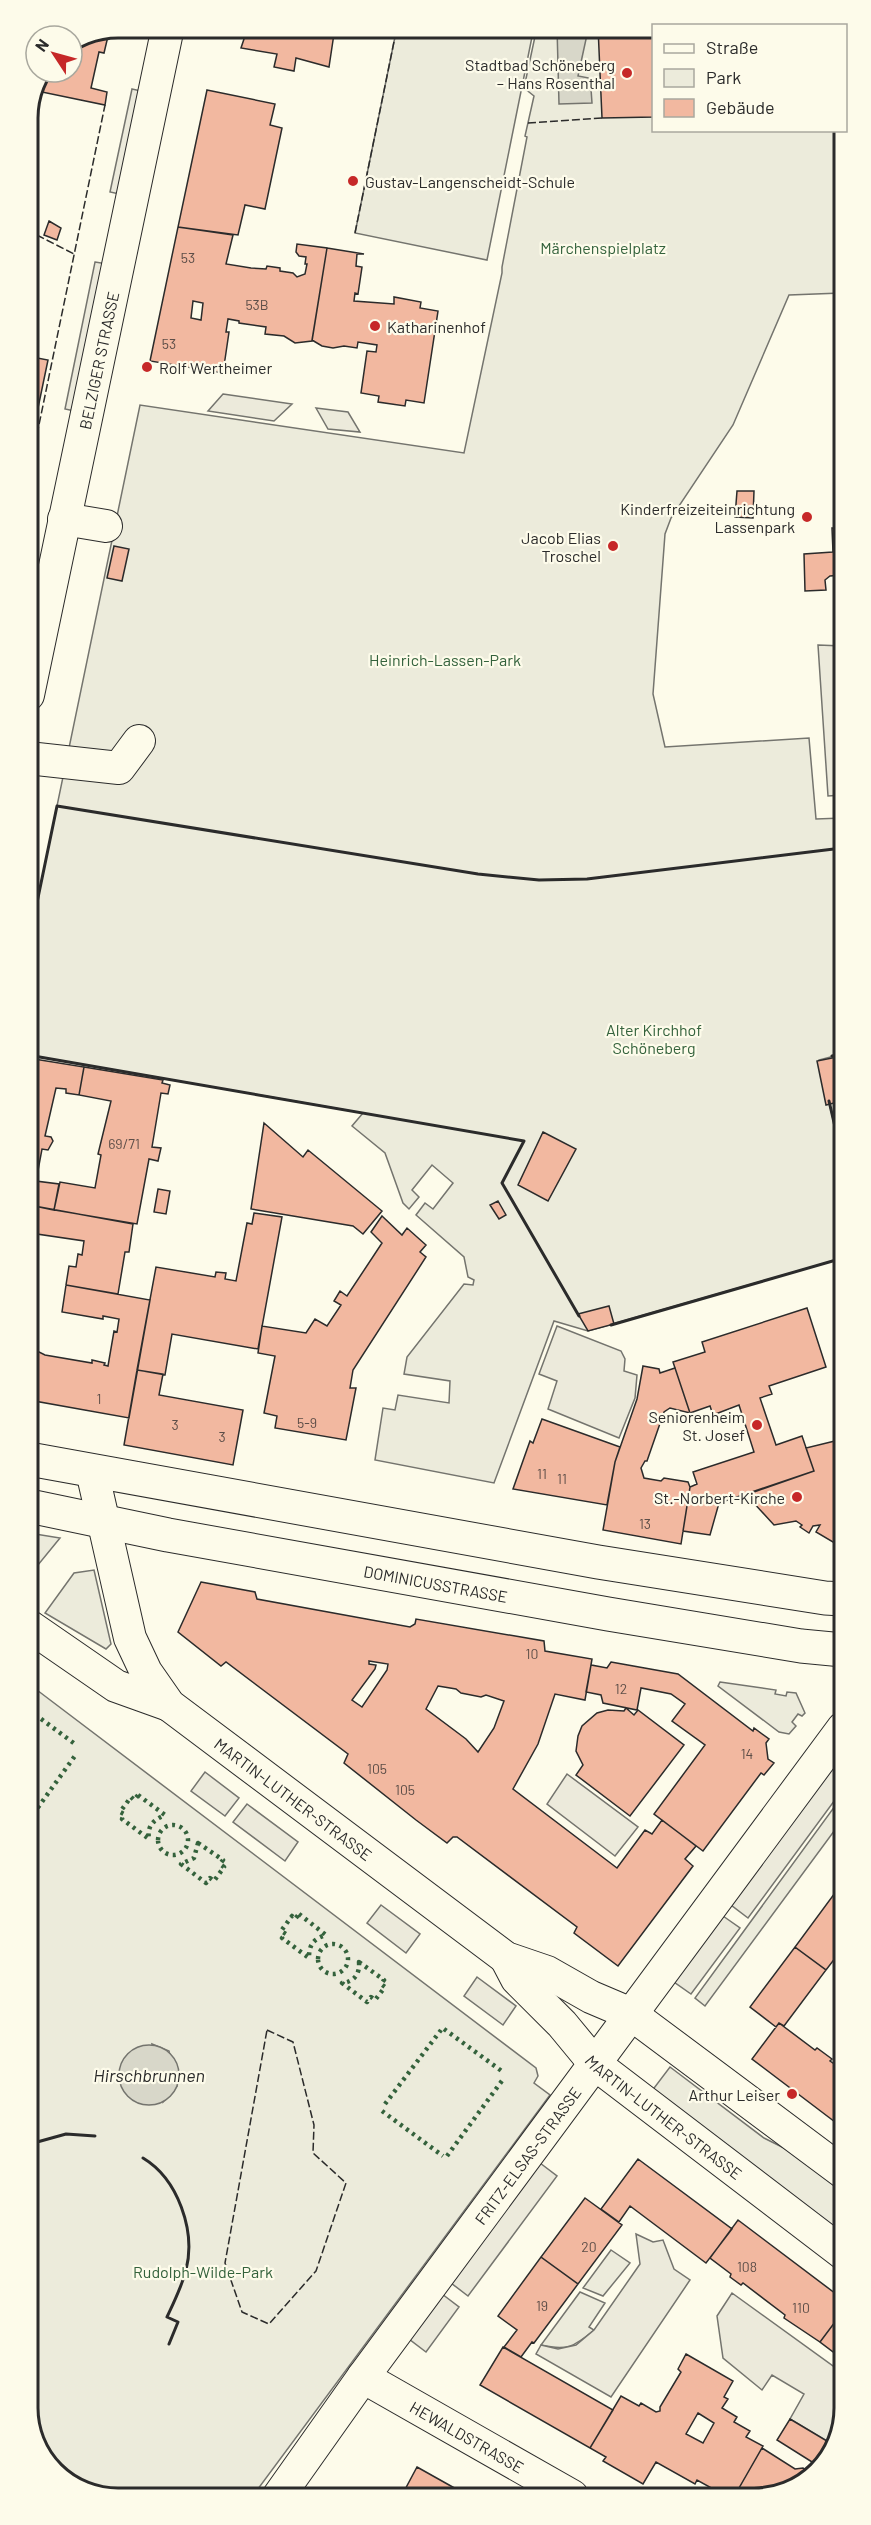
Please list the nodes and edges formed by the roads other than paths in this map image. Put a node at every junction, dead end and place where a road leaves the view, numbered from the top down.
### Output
1 (166, 38) edge
2 (64, 519) junction
3 (106, 526) dead end
4 (38, 596) edge
5 (139, 741) dead end
6 (38, 760) edge
7 (38, 1461) edge
8 (92, 1470) junction
9 (38, 1508) edge
10 (103, 1520) junction
11 (834, 1598) edge
12 (38, 1632) edge
13 (834, 1649) edge
14 (169, 1704) junction
15 (834, 1740) edge
16 (506, 1958) junction
17 (631, 2014) junction
18 (595, 2064) junction
19 (834, 2166) edge
20 (834, 2246) edge
21 (363, 2377) junction
22 (285, 2487) edge
23 (557, 2488) edge

1 - 2 street, BELZIGER STRASSE
2 - 3 street
2 - 4 street, BELZIGER STRASSE
5 - 6 street
7 - 8 main road
8 - 10 street, MARTIN-LUTHER-STRASSE
8 - 11 main road
9 - 10 main road, DOMINICUSSTRASSE
10 - 13 main road, DOMINICUSSTRASSE
10 - 14 street, MARTIN-LUTHER-STRASSE
12 - 14 street, MARTIN-LUTHER-STRASSE
14 - 16 street, MARTIN-LUTHER-STRASSE
15 - 17 street, FRITZ-ELSAS-STRASSE
16 - 17 street, MARTIN-LUTHER-STRASSE
16 - 18 street, MARTIN-LUTHER-STRASSE
17 - 18 street, FRITZ-ELSAS-STRASSE
17 - 19 street, MARTIN-LUTHER-STRASSE
18 - 20 street, MARTIN-LUTHER-STRASSE
18 - 21 street, FRITZ-ELSAS-STRASSE
21 - 22 street, FRITZ-ELSAS-STRASSE
21 - 23 street, HEWALDSTRASSE

